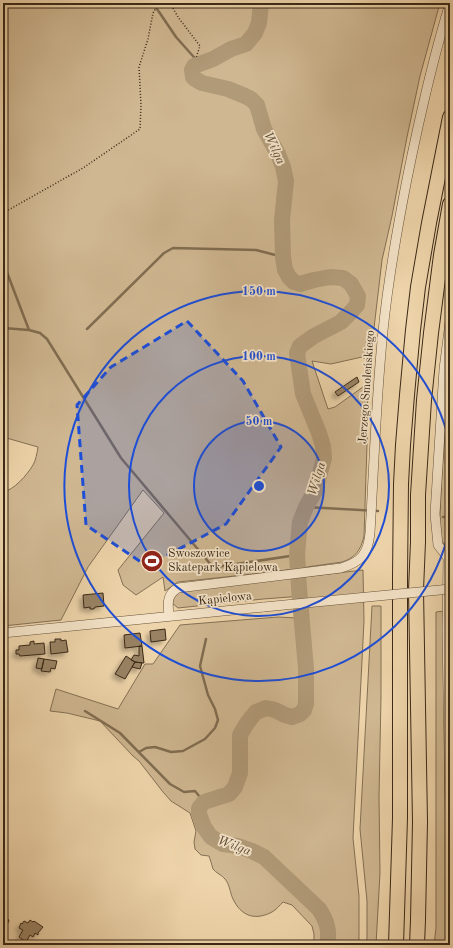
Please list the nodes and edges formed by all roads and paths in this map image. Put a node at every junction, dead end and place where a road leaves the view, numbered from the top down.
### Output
1 (159, 3) edge
2 (170, 3) edge
3 (450, 3) edge
4 (196, 58) dead end
5 (450, 117) edge
6 (450, 204) edge
7 (3, 213) edge
8 (450, 322) edge
9 (449, 558) edge
10 (450, 589) edge
11 (169, 616) junction
12 (3, 633) edge
13 (450, 814) edge
14 (396, 945) edge
15 (417, 945) edge

1 - 7 path
2 - 4 path
3 - 11 street, Jerzego Smoleńskiego
5 - 14 highway
6 - 15 highway
8 - 9 street
9 - 13 street
10 - 11 street, Kąpielowa, bridge
11 - 12 street, Kąpielowa

